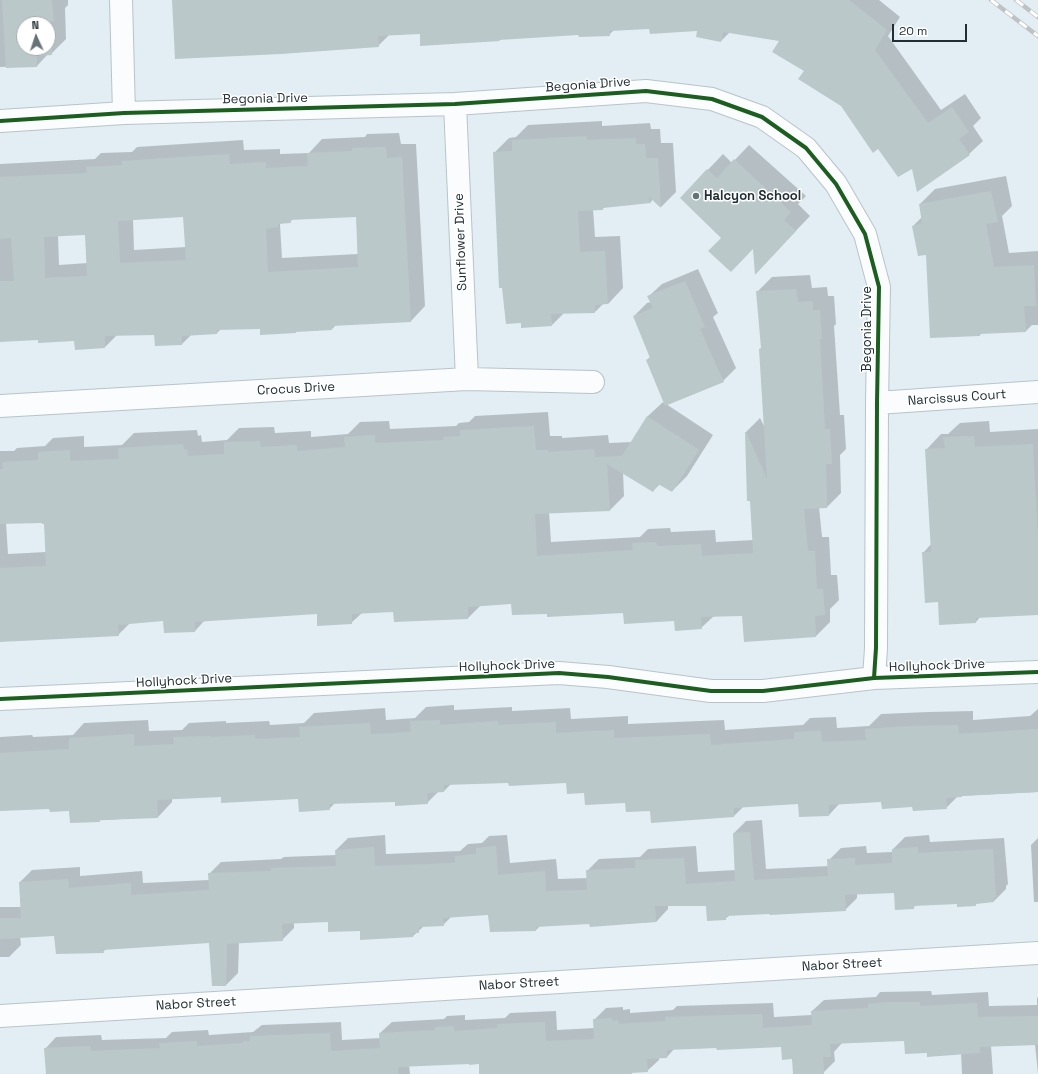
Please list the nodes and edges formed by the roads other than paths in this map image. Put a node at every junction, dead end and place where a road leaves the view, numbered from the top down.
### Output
1 (121, 0) edge
2 (455, 104) junction
3 (124, 113) junction
4 (0, 121) edge
5 (467, 379) junction
6 (593, 382) dead end
7 (1038, 392) edge
8 (877, 403) junction
9 (0, 406) edge
10 (1038, 672) edge
11 (874, 678) junction
12 (0, 699) edge
13 (1038, 953) edge
14 (0, 1016) edge

1 - 3 street
2 - 3 street, Begonia Drive
2 - 5 street, Sunflower Drive
2 - 8 street, Begonia Drive
3 - 4 street, Begonia Drive
5 - 6 street, Crocus Drive
5 - 9 street, Crocus Drive
7 - 8 street, Narcissus Court
8 - 11 street, Begonia Drive
10 - 11 street, Hollyhock Drive
11 - 12 street, Hollyhock Drive
13 - 14 street, Nabor Street

